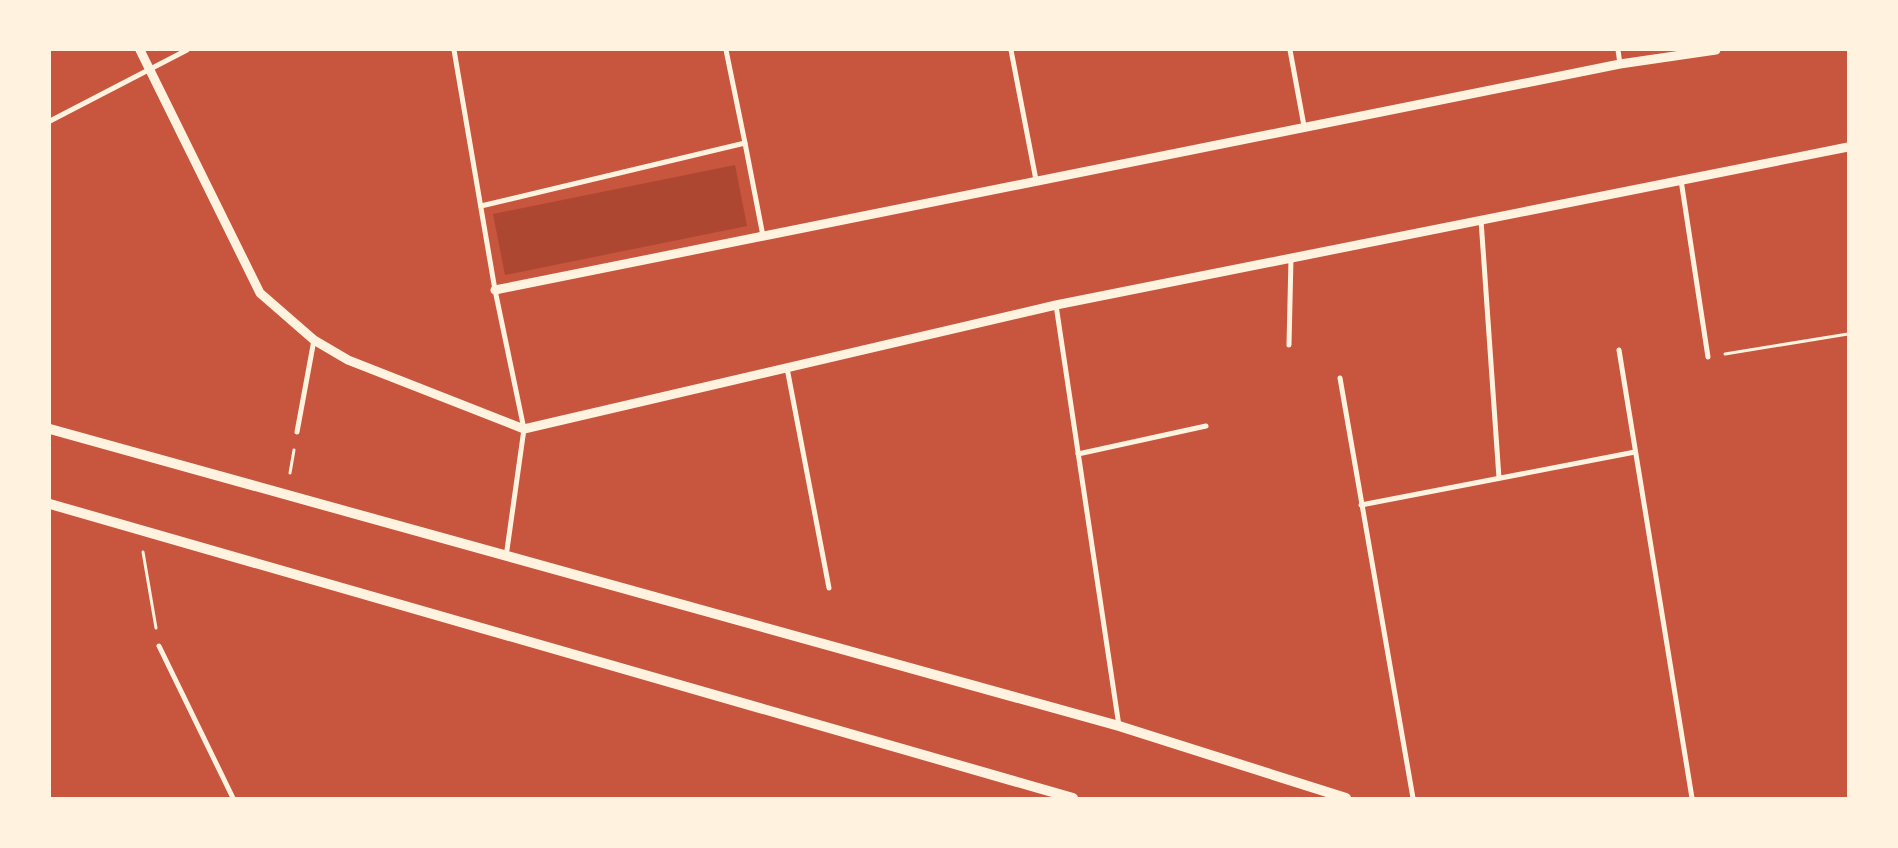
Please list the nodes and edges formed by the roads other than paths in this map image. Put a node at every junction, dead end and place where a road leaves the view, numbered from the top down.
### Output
1 (140, 50) edge
2 (187, 50) edge
3 (454, 50) edge
4 (726, 50) edge
5 (1011, 50) edge
6 (1290, 50) edge
7 (1618, 50) edge
8 (1716, 50) edge
9 (1620, 64) junction
10 (150, 70) junction
11 (50, 120) edge
12 (1304, 126) junction
13 (745, 143) junction
14 (1848, 147) edge
15 (1036, 180) junction
16 (1681, 180) junction
17 (481, 206) junction
18 (1481, 220) junction
19 (763, 236) junction
20 (1291, 258) junction
21 (495, 290) junction
22 (1056, 305) junction
23 (314, 340) junction
24 (1289, 344) dead end
25 (1619, 350) dead end
26 (1708, 357) road end
27 (787, 368) junction
28 (1340, 378) dead end
29 (1206, 426) dead end
30 (50, 429) edge
31 (524, 429) junction
32 (297, 432) road end
33 (1635, 452) junction
34 (1078, 454) junction
35 (1499, 478) junction
36 (50, 504) edge
37 (1361, 504) junction
38 (506, 557) junction
39 (829, 588) dead end
40 (159, 646) road end
41 (1120, 726) junction
42 (233, 798) edge
43 (1073, 798) edge
44 (1346, 798) edge
45 (1413, 798) edge
46 (1692, 798) edge

1 - 10 street
2 - 10 street
3 - 17 street
4 - 13 street
5 - 15 street
6 - 12 street
7 - 9 street
8 - 9 street
9 - 12 street
10 - 11 street
10 - 23 street
12 - 15 street
13 - 17 street
13 - 19 street
14 - 16 street
15 - 19 street
16 - 18 street
16 - 26 street
17 - 21 street
18 - 20 street
18 - 35 street
19 - 21 street
20 - 22 street
20 - 24 street
21 - 31 street
22 - 27 street
22 - 34 street
23 - 31 street
23 - 32 street
25 - 33 street
27 - 31 street
27 - 39 street
28 - 37 street
29 - 34 street
30 - 38 main road
31 - 38 street
33 - 35 street
33 - 46 street
34 - 41 street
35 - 37 street
36 - 43 main road
37 - 45 street
38 - 41 main road
40 - 42 street
41 - 44 main road

